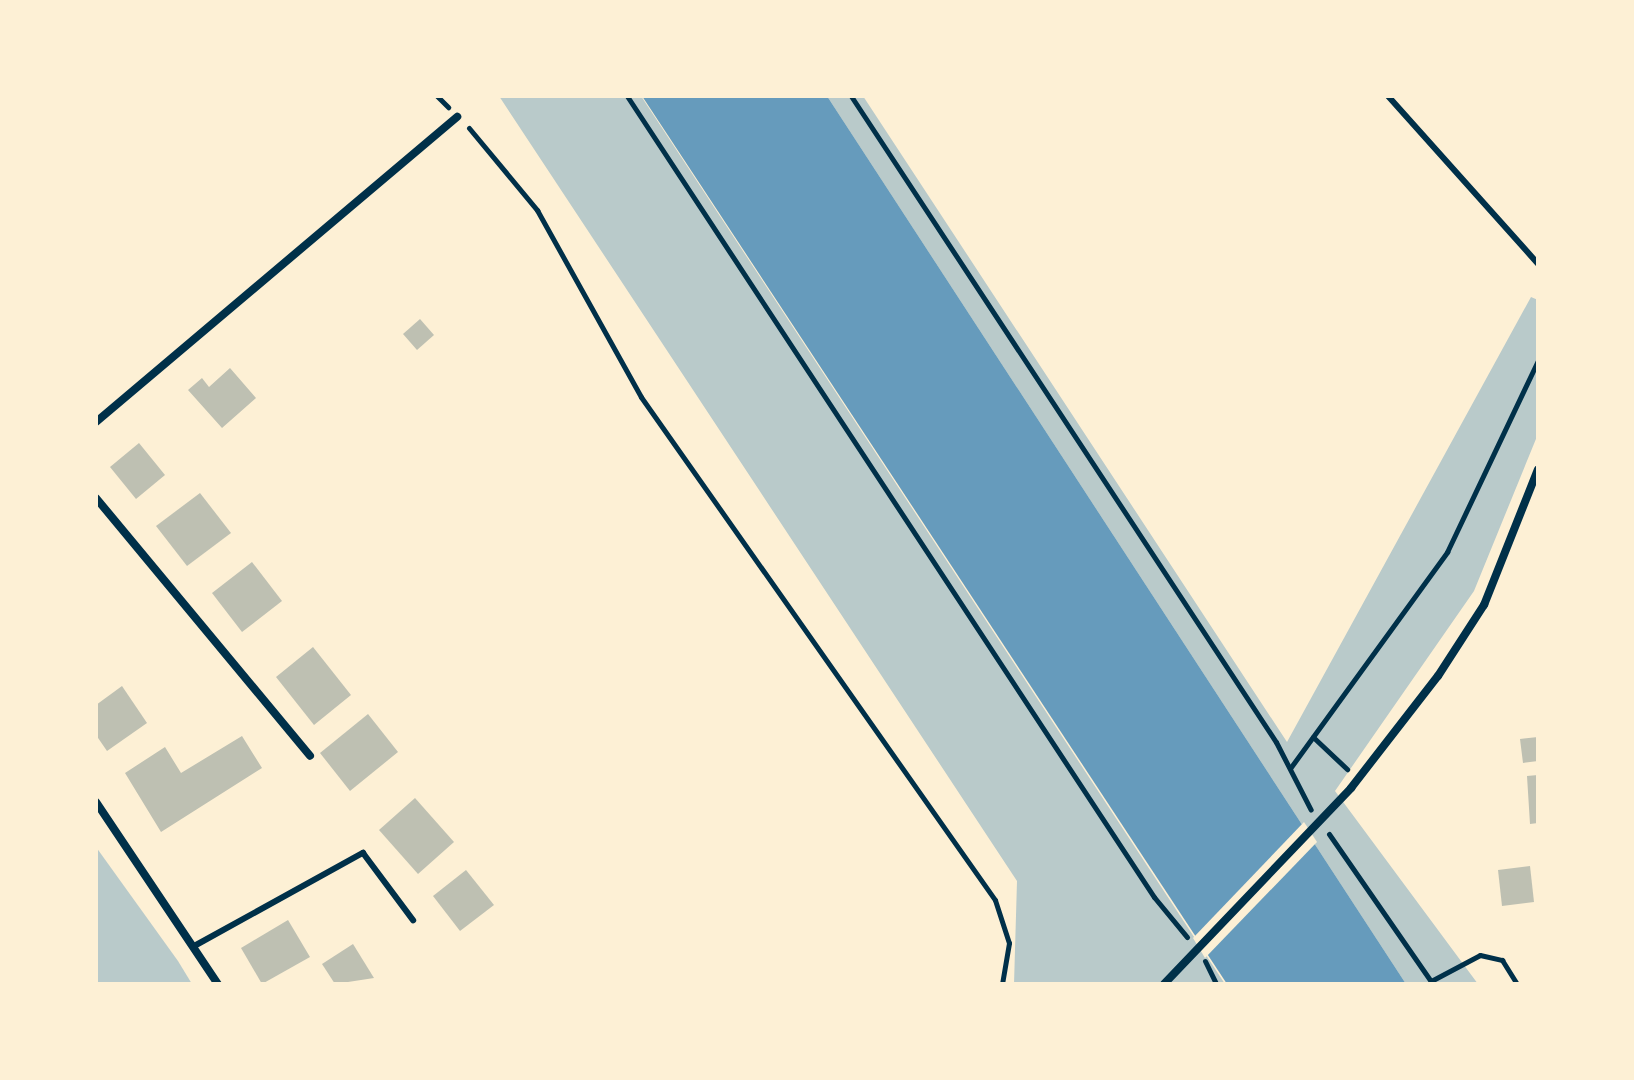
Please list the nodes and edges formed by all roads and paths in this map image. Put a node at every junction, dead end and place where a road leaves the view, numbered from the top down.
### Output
1 (627, 96) edge
2 (851, 96) edge
3 (1388, 96) edge
4 (457, 117) joint
5 (1538, 264) edge
6 (1538, 360) edge
7 (96, 422) edge
8 (1538, 469) edge
9 (96, 498) edge
10 (1313, 737) junction
11 (310, 756) dead end
12 (1291, 767) junction
13 (1358, 779) junction
14 (96, 802) edge
15 (1315, 816) dead end
16 (1325, 829) dead end
17 (413, 920) dead end
18 (196, 945) junction
19 (1166, 981) edge
20 (1432, 982) edge
21 (218, 984) edge
22 (1002, 984) edge
23 (1216, 984) edge
24 (1517, 984) edge

1 - 23 path
2 - 12 path
3 - 5 lane
4 - 7 street
4 - 22 path
6 - 10 path
8 - 13 street
9 - 11 street
10 - 12 path
10 - 13 path
12 - 15 path
13 - 19 street
14 - 18 street
16 - 20 path
17 - 18 lane
18 - 21 street
20 - 24 path

